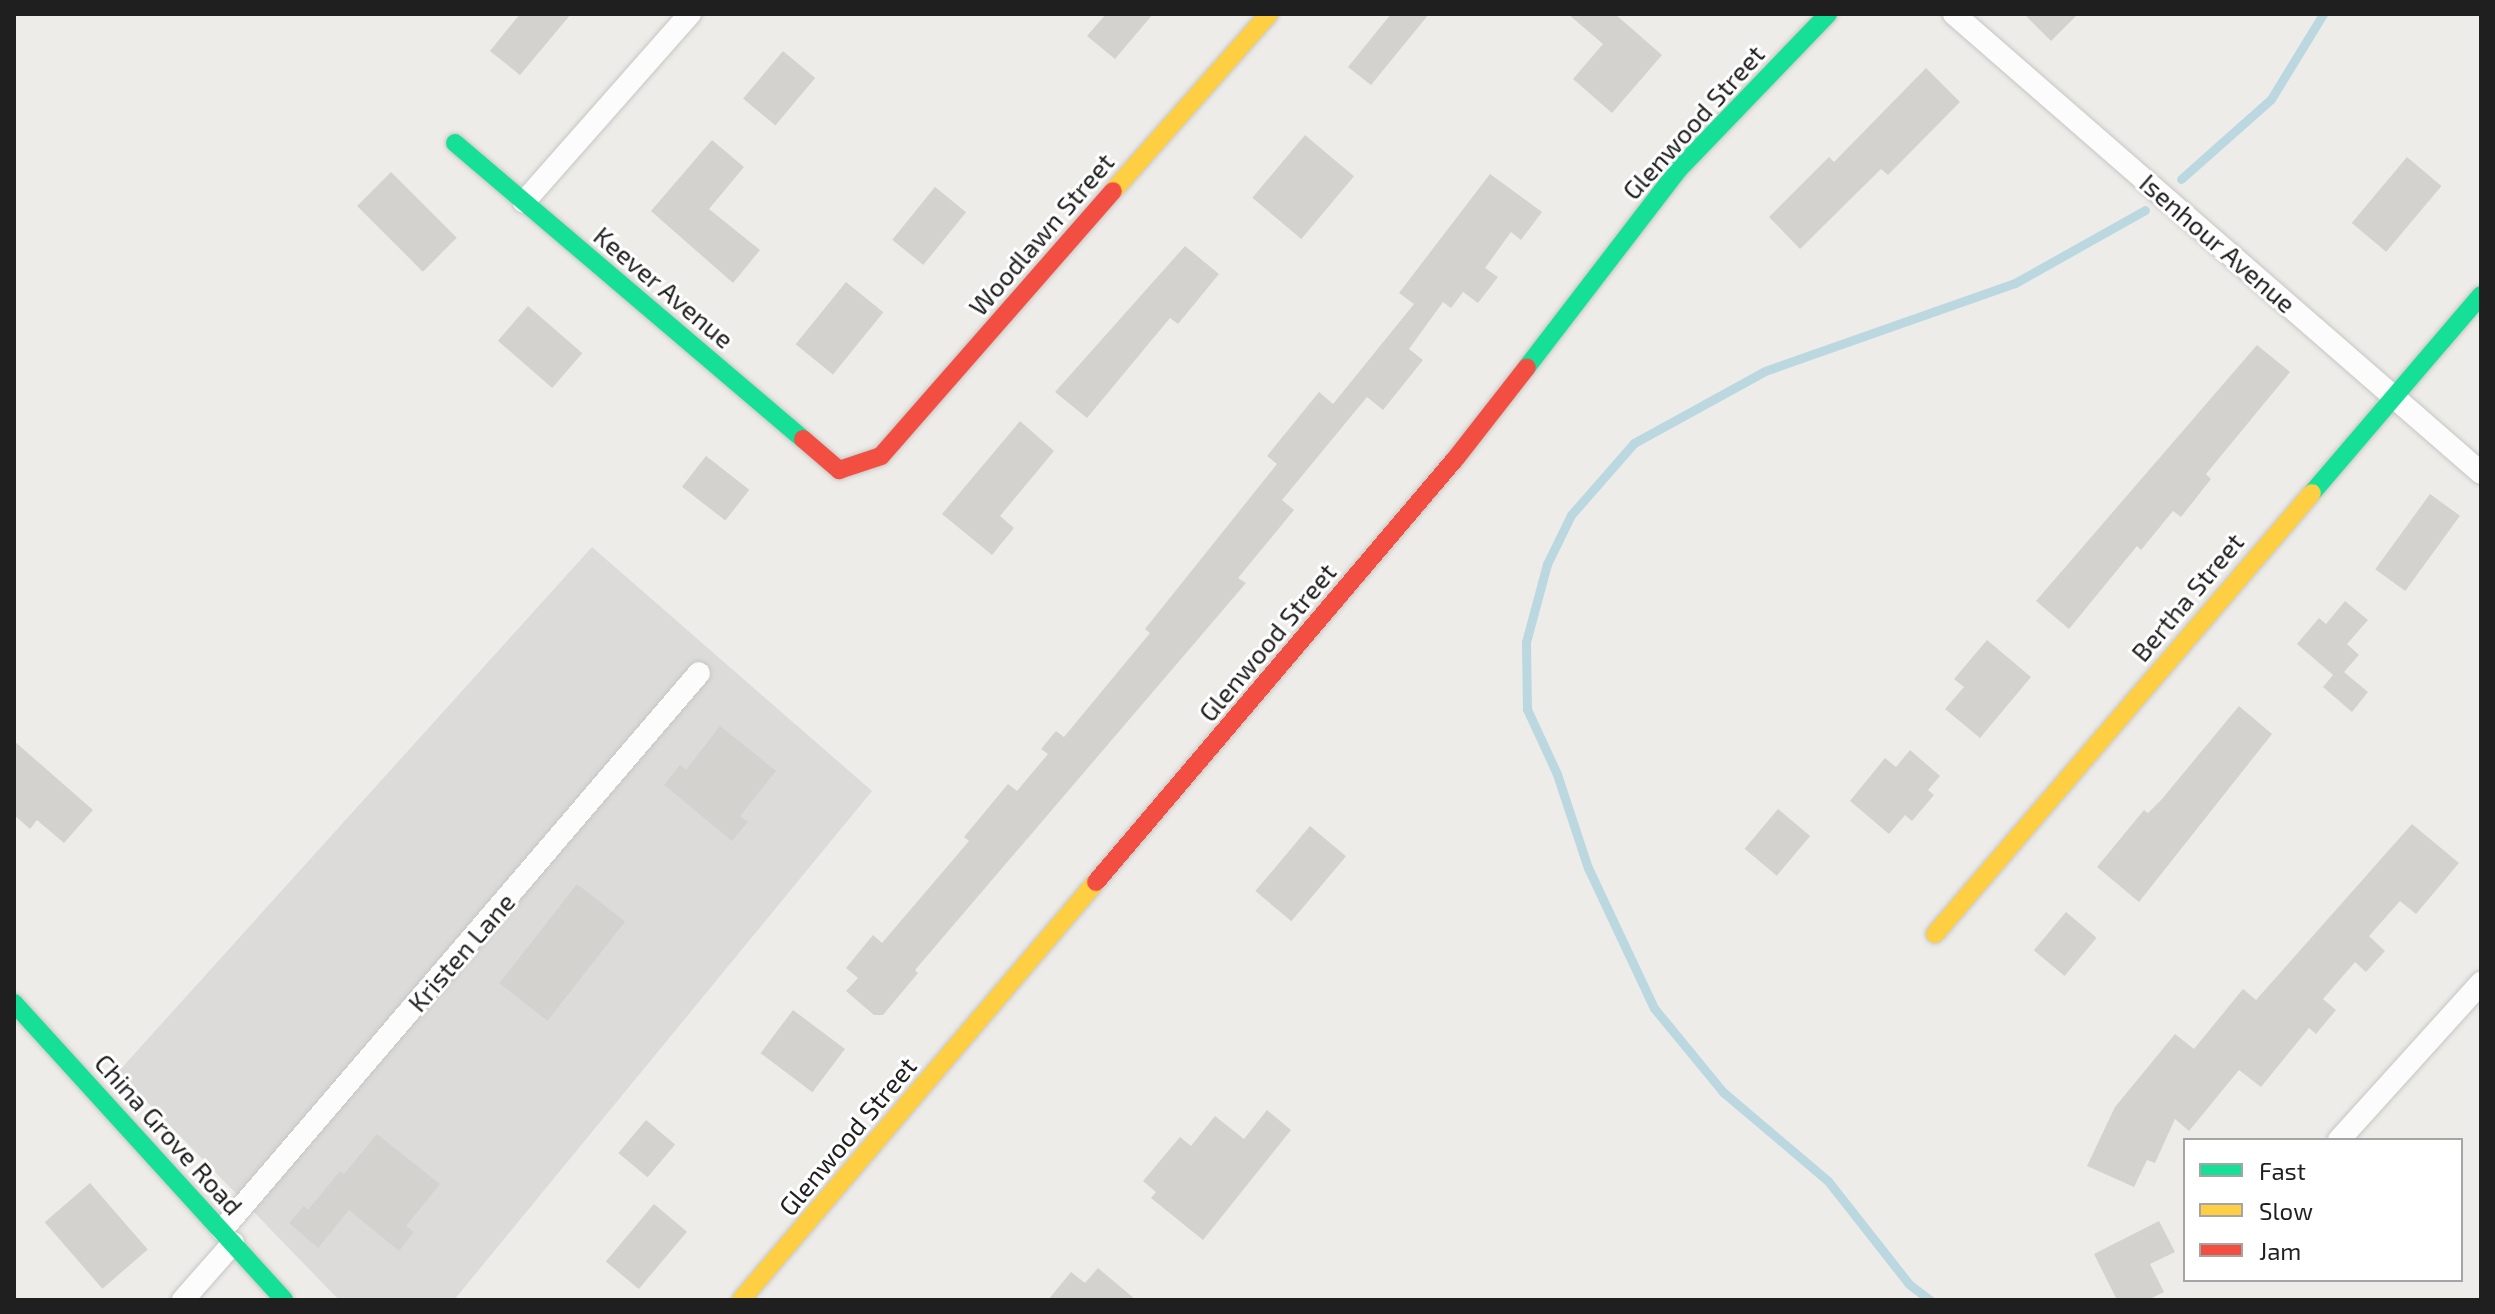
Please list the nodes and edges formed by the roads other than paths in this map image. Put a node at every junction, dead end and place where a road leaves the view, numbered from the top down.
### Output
1 (690, 14) edge
2 (1269, 14) edge
3 (1828, 14) edge
4 (1954, 14) edge
5 (455, 143) dead end
6 (524, 202) junction
7 (2481, 295) edge
8 (2393, 395) junction
9 (839, 470) joint
10 (2481, 473) edge
11 (699, 673) dead end
12 (1935, 934) dead end
13 (2481, 983) edge
14 (14, 1003) edge
15 (2341, 1138) edge
16 (228, 1236) junction
17 (183, 1300) edge
18 (284, 1300) edge
19 (741, 1300) edge

1 - 6 street
2 - 9 street, Woodlawn Street
3 - 19 street, Glenwood Street
4 - 8 street, Isenhour Avenue
5 - 6 street, Keever Avenue
6 - 9 street, Keever Avenue
7 - 8 street, Bertha Street
8 - 10 street, Isenhour Avenue
8 - 12 street, Bertha Street
11 - 16 street, Kristen Lane
13 - 15 street
14 - 16 street, China Grove Road
16 - 17 street, Kristen Lane
16 - 18 street, China Grove Road

